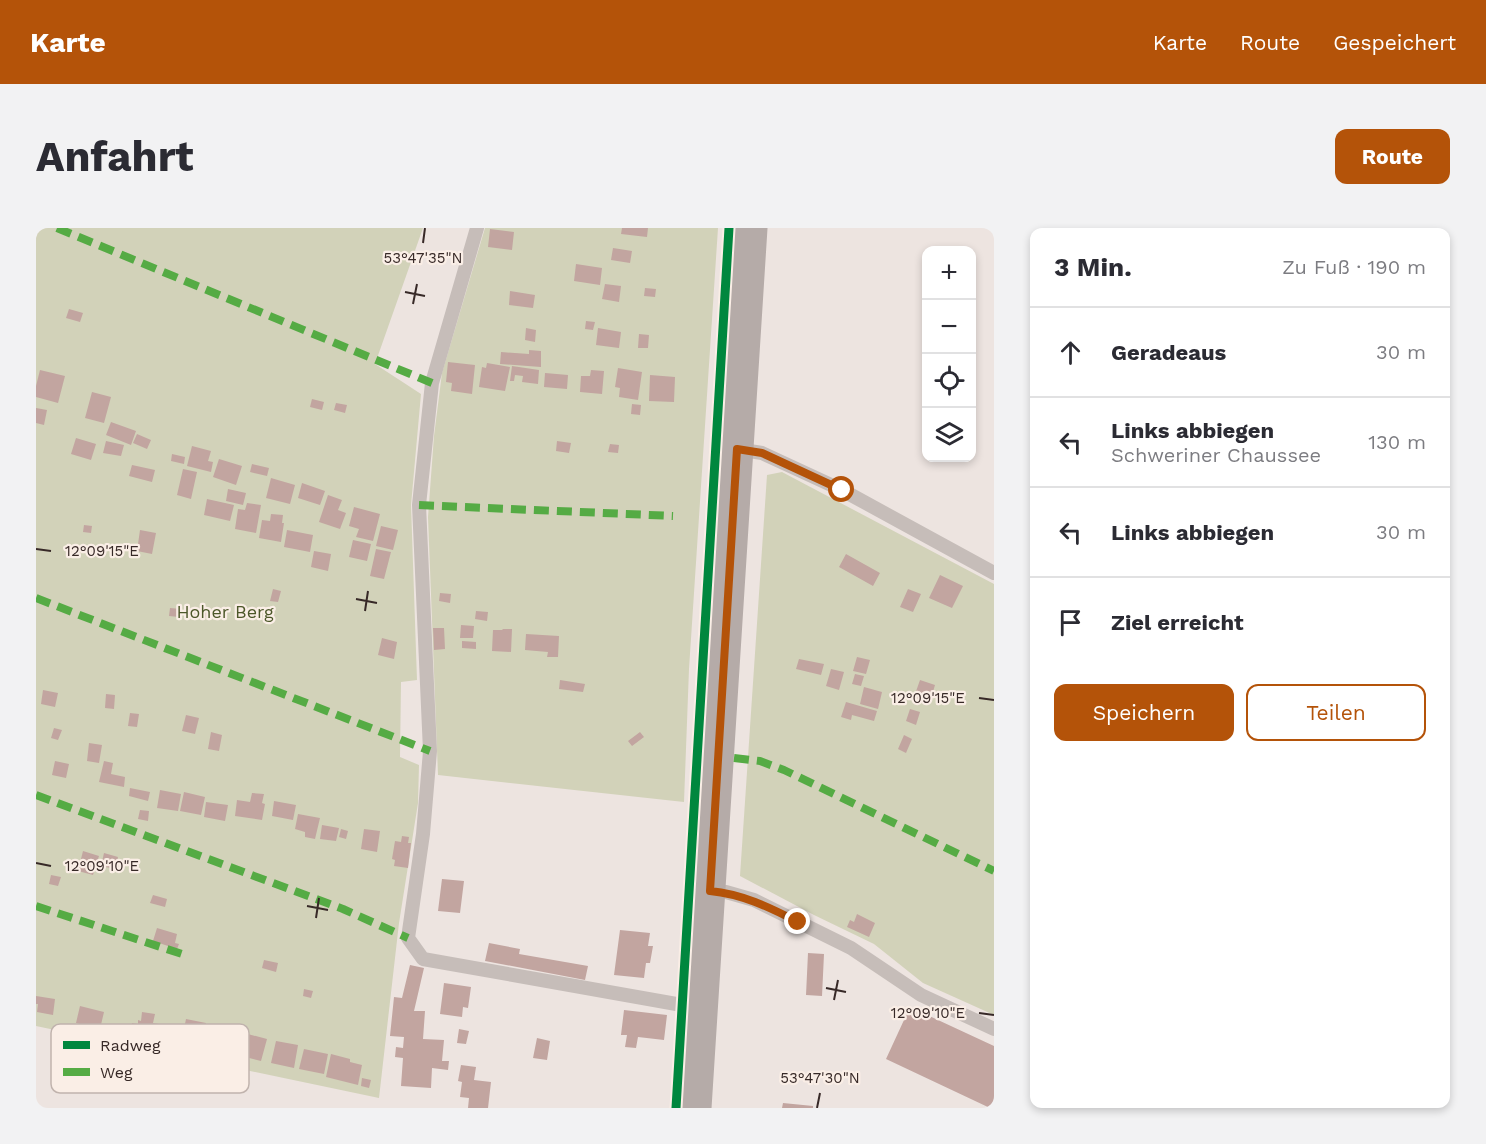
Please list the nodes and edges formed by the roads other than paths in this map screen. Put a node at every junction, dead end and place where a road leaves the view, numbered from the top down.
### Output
1 (477, 228) edge
2 (751, 228) edge
3 (737, 449) junction
4 (994, 573) edge
5 (710, 891) junction
6 (702, 1005) junction
7 (994, 1029) edge
8 (695, 1108) edge

1 - 6 lane
2 - 3 main road
3 - 4 lane
3 - 5 main road
5 - 6 main road
5 - 7 lane
6 - 8 main road

